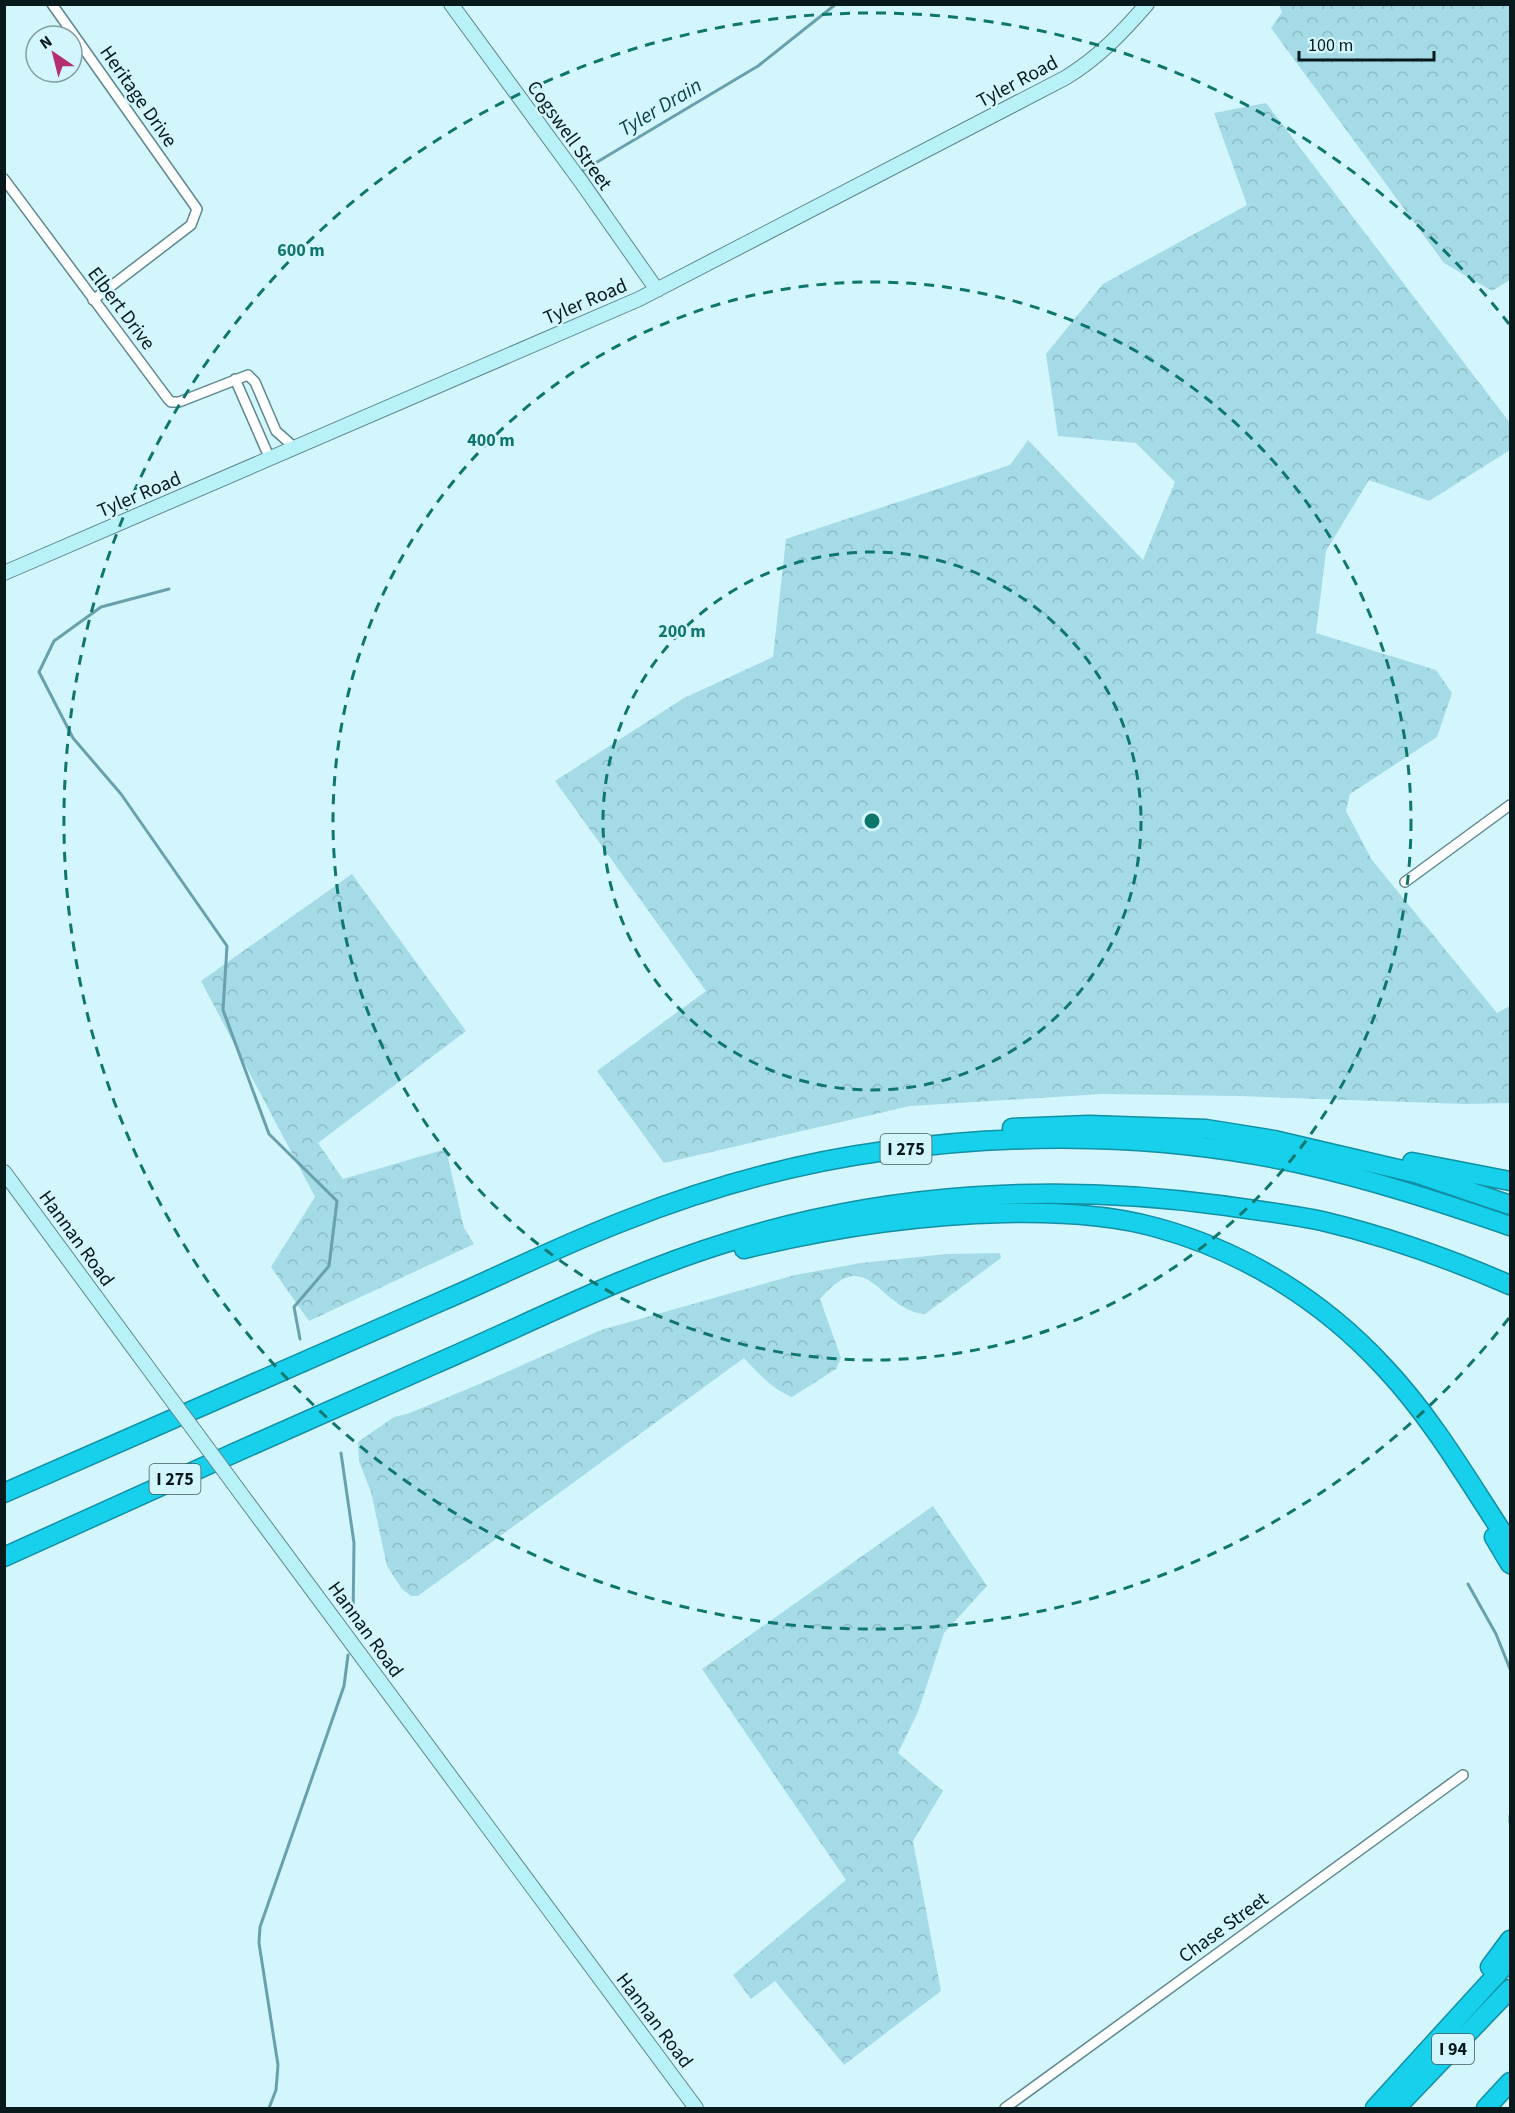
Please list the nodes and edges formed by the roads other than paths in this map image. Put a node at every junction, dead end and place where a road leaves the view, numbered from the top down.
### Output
1 (52, 4) edge
2 (451, 4) edge
3 (1147, 4) edge
4 (4, 179) edge
5 (657, 290) junction
6 (93, 300) junction
7 (239, 377) junction
8 (294, 448) junction
9 (270, 459) junction
10 (4, 573) edge
11 (1510, 806) edge
12 (1405, 882) dead end
13 (1274, 1140) junction
14 (884, 1151) junction
15 (4, 1172) edge
16 (1510, 1181) edge
17 (1510, 1205) edge
18 (1510, 1226) edge
19 (665, 1263) junction
20 (1510, 1285) edge
21 (1403, 1389) junction
22 (4, 1493) edge
23 (1510, 1544) edge
24 (4, 1557) edge
25 (1510, 1564) edge
26 (1463, 1774) dead end
27 (1510, 1940) edge
28 (1510, 1960) edge
29 (1510, 1989) edge
30 (1432, 2046) junction
31 (1510, 2082) edge
32 (1510, 2097) edge
33 (696, 2109) edge
34 (1005, 2109) edge
35 (1375, 2109) edge
36 (1396, 2109) edge
37 (1486, 2109) edge
38 (1499, 2109) edge

1 - 6 street, Heritage Drive
2 - 5 street, Cogswell Street
3 - 5 street, Tyler Road
4 - 6 street, Elbert Drive
5 - 8 street, Tyler Road
6 - 7 street, Elbert Drive
7 - 8 street
7 - 9 street
8 - 9 street, Tyler Road
9 - 10 street, Tyler Road
11 - 12 street
13 - 14 highway
13 - 16 highway
13 - 17 highway
14 - 18 highway, I 275
14 - 22 highway, I 275
15 - 33 street, Hannan Road, bridge
19 - 20 highway, I 275
19 - 21 highway
19 - 24 highway, I 275
21 - 23 highway
21 - 25 highway
26 - 34 street, Chase Street
27 - 30 highway
28 - 30 highway
29 - 36 highway, I 94
30 - 35 highway
31 - 37 highway
32 - 38 highway

